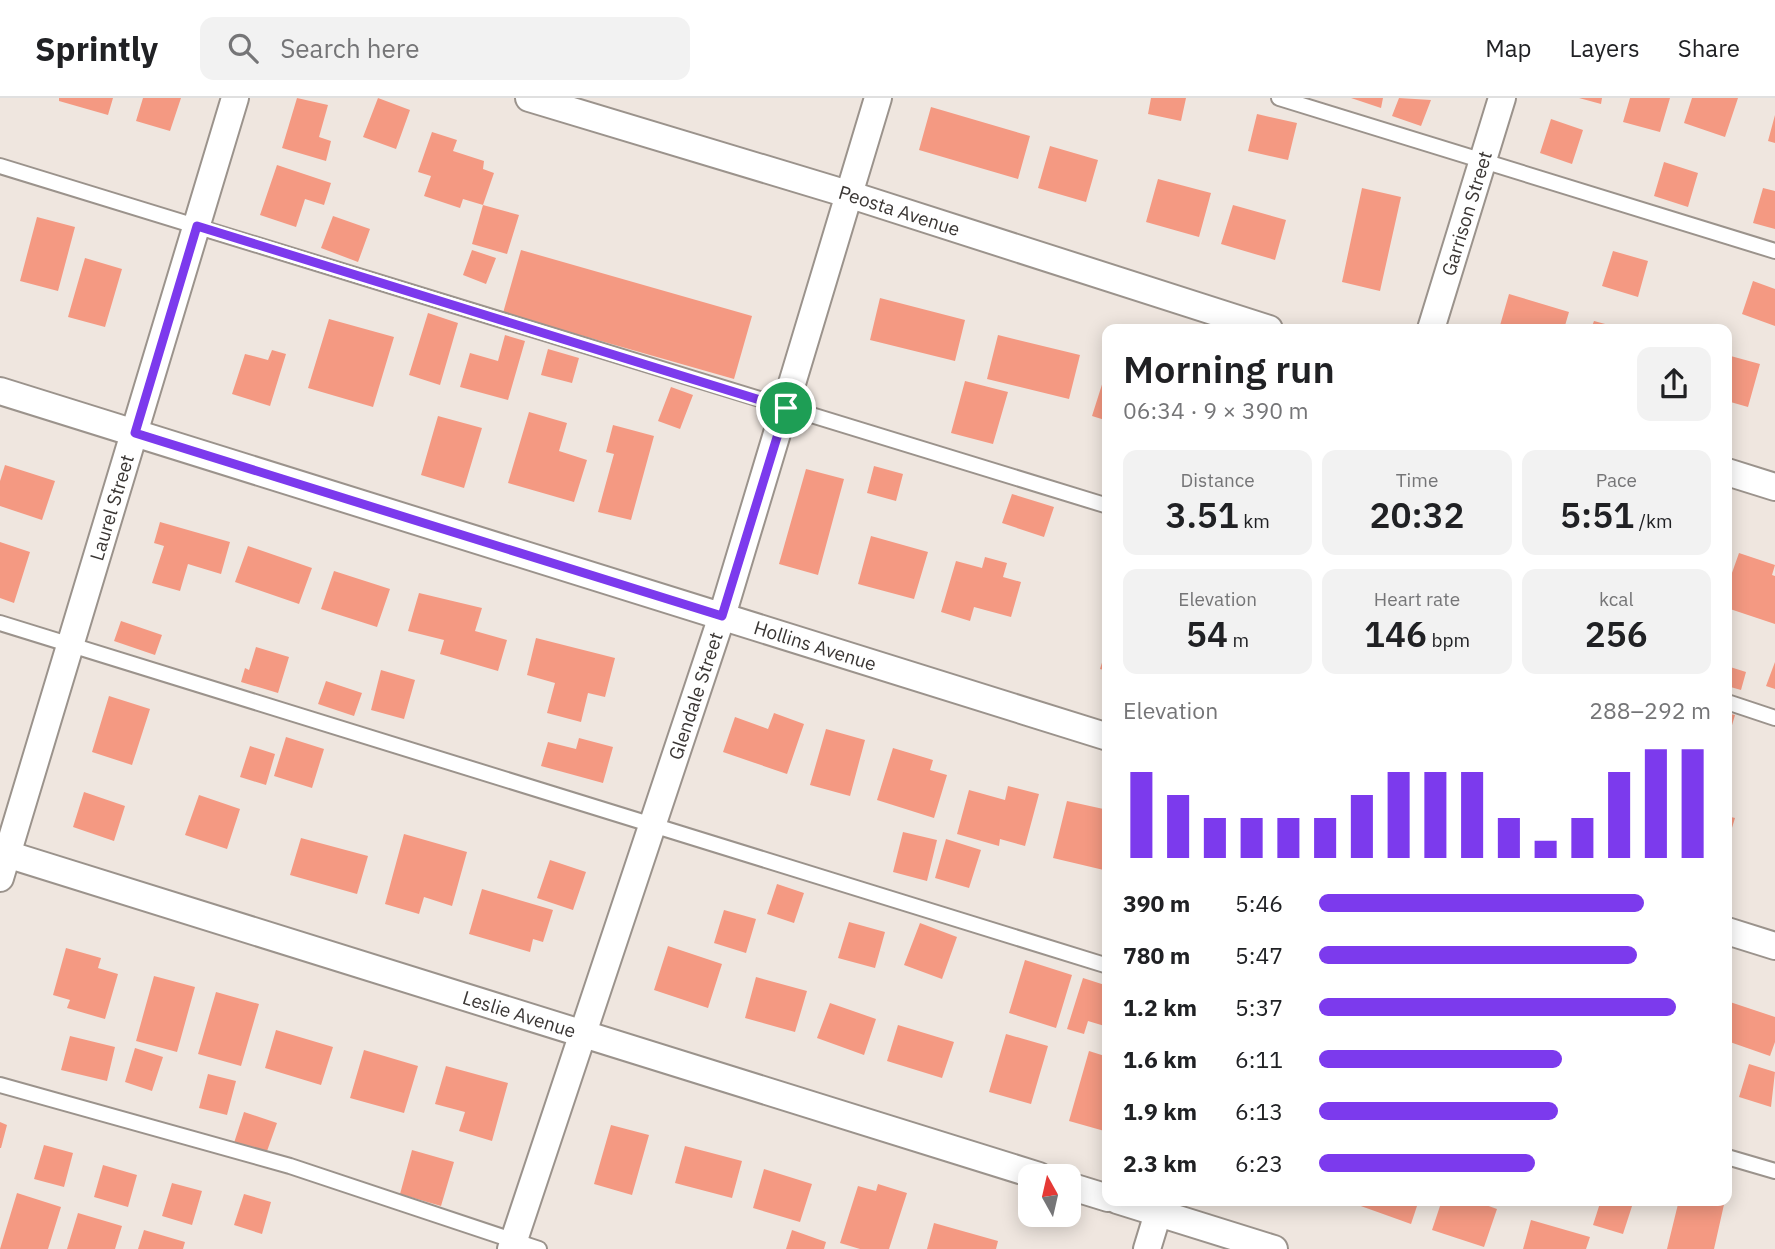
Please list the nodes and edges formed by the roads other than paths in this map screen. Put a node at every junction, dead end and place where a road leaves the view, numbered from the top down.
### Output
1 (235, 98) edge
2 (529, 98) edge
3 (878, 98) edge
4 (1279, 98) edge
5 (1502, 98) edge
6 (1483, 162) junction
7 (0, 166) edge
8 (851, 195) junction
9 (197, 226) junction
10 (1775, 251) edge
11 (1253, 324) edge
12 (1433, 324) edge
13 (0, 391) edge
14 (786, 408) junction
15 (135, 433) junction
16 (1732, 474) edge
17 (1775, 487) edge
18 (1102, 504) edge
19 (722, 616) junction
20 (0, 623) edge
21 (71, 645) junction
22 (1732, 704) edge
23 (1775, 718) edge
24 (1102, 735) edge
25 (652, 825) junction
26 (2, 862) edge
27 (1732, 933) edge
28 (1775, 946) edge
29 (1102, 964) edge
30 (583, 1033) junction
31 (0, 1085) edge
32 (1732, 1158) edge
33 (1018, 1169) edge
34 (1775, 1171) edge
35 (1082, 1189) edge
36 (1102, 1196) edge
37 (1160, 1207) edge
38 (512, 1245) edge
39 (539, 1249) edge
40 (1147, 1249) edge
41 (1273, 1249) edge

1 - 9 street, Laurel Street
2 - 8 street, Peosta Avenue
3 - 8 street, Glendale Street
4 - 6 lane
5 - 6 street, Garrison Street
6 - 10 lane
6 - 12 street, Garrison Street
7 - 9 lane
8 - 11 street, Peosta Avenue
8 - 14 street, Glendale Street
9 - 14 lane
9 - 15 street, Laurel Street
13 - 15 street, Hollins Avenue
14 - 18 lane
14 - 19 street, Glendale Street
15 - 19 street, Hollins Avenue
15 - 21 street, Laurel Street
16 - 17 street
19 - 24 street, Hollins Avenue
19 - 25 street, Glendale Street
20 - 21 lane
21 - 25 lane
21 - 26 street, Laurel Street
22 - 23 lane
25 - 29 lane
25 - 30 street, Glendale Street
26 - 30 street, Leslie Avenue
27 - 28 street
30 - 33 street, Leslie Avenue
30 - 38 street, Glendale Street
31 - 38 lane
32 - 34 lane
35 - 36 street
37 - 40 street
37 - 41 street
38 - 39 lane

